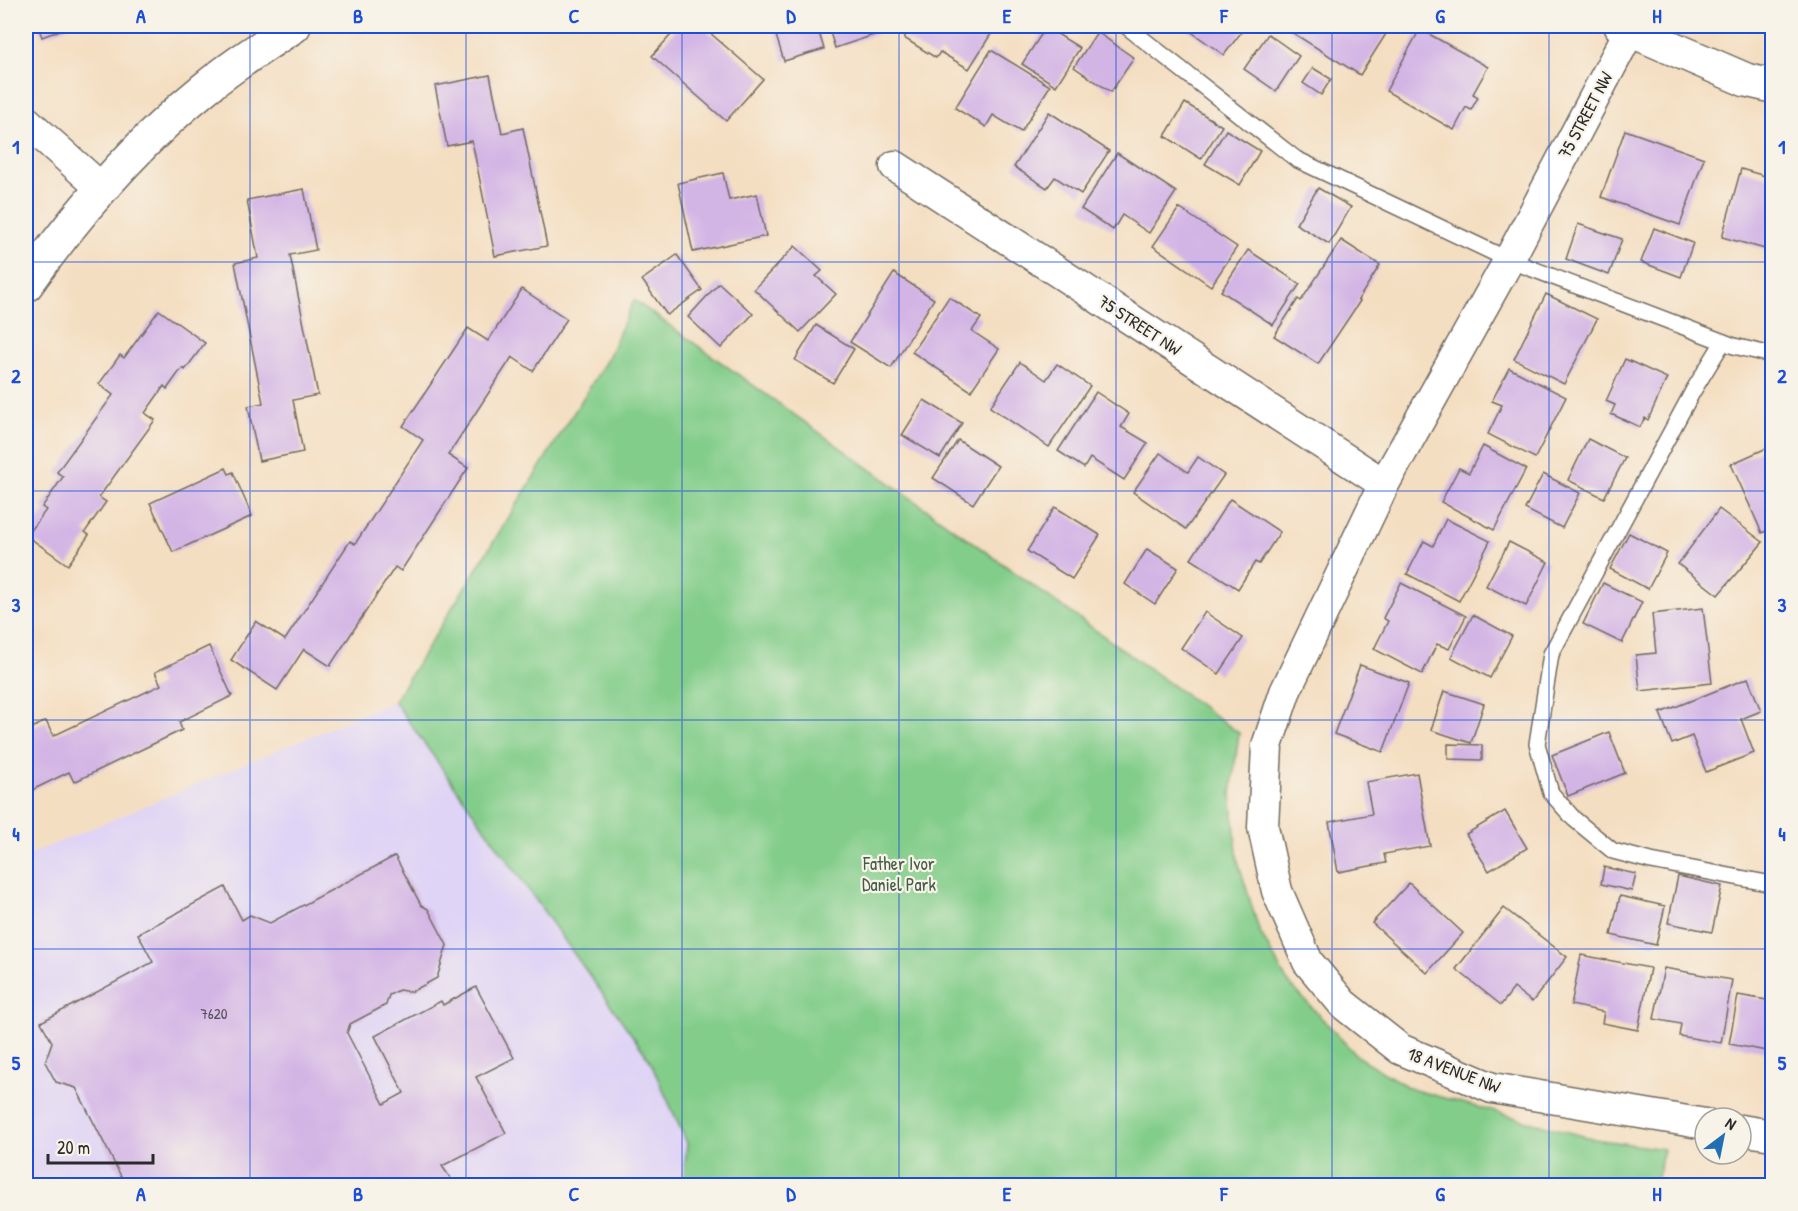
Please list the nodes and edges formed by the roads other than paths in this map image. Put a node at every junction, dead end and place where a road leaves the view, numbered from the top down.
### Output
1 (294, 26) edge
2 (1126, 26) edge
3 (1625, 28) edge
4 (1773, 86) edge
5 (26, 121) edge
6 (895, 166) dead end
7 (102, 188) junction
8 (1509, 260) junction
9 (26, 285) edge
10 (1724, 342) junction
11 (1773, 355) edge
12 (1384, 484) junction
13 (1773, 884) edge
14 (1308, 962) joint
15 (1693, 1122) edge
16 (1753, 1132) edge
17 (1773, 1135) edge

1 - 7 street
2 - 8 lane
3 - 4 street
3 - 8 street, 75 STREET NW
5 - 7 street
6 - 12 street, 75 STREET NW
7 - 9 street
8 - 10 lane
8 - 12 street, 75 STREET NW
10 - 11 lane
10 - 13 lane
12 - 14 street, 75 STREET NW
14 - 15 street, 18 AVENUE NW
16 - 17 street

